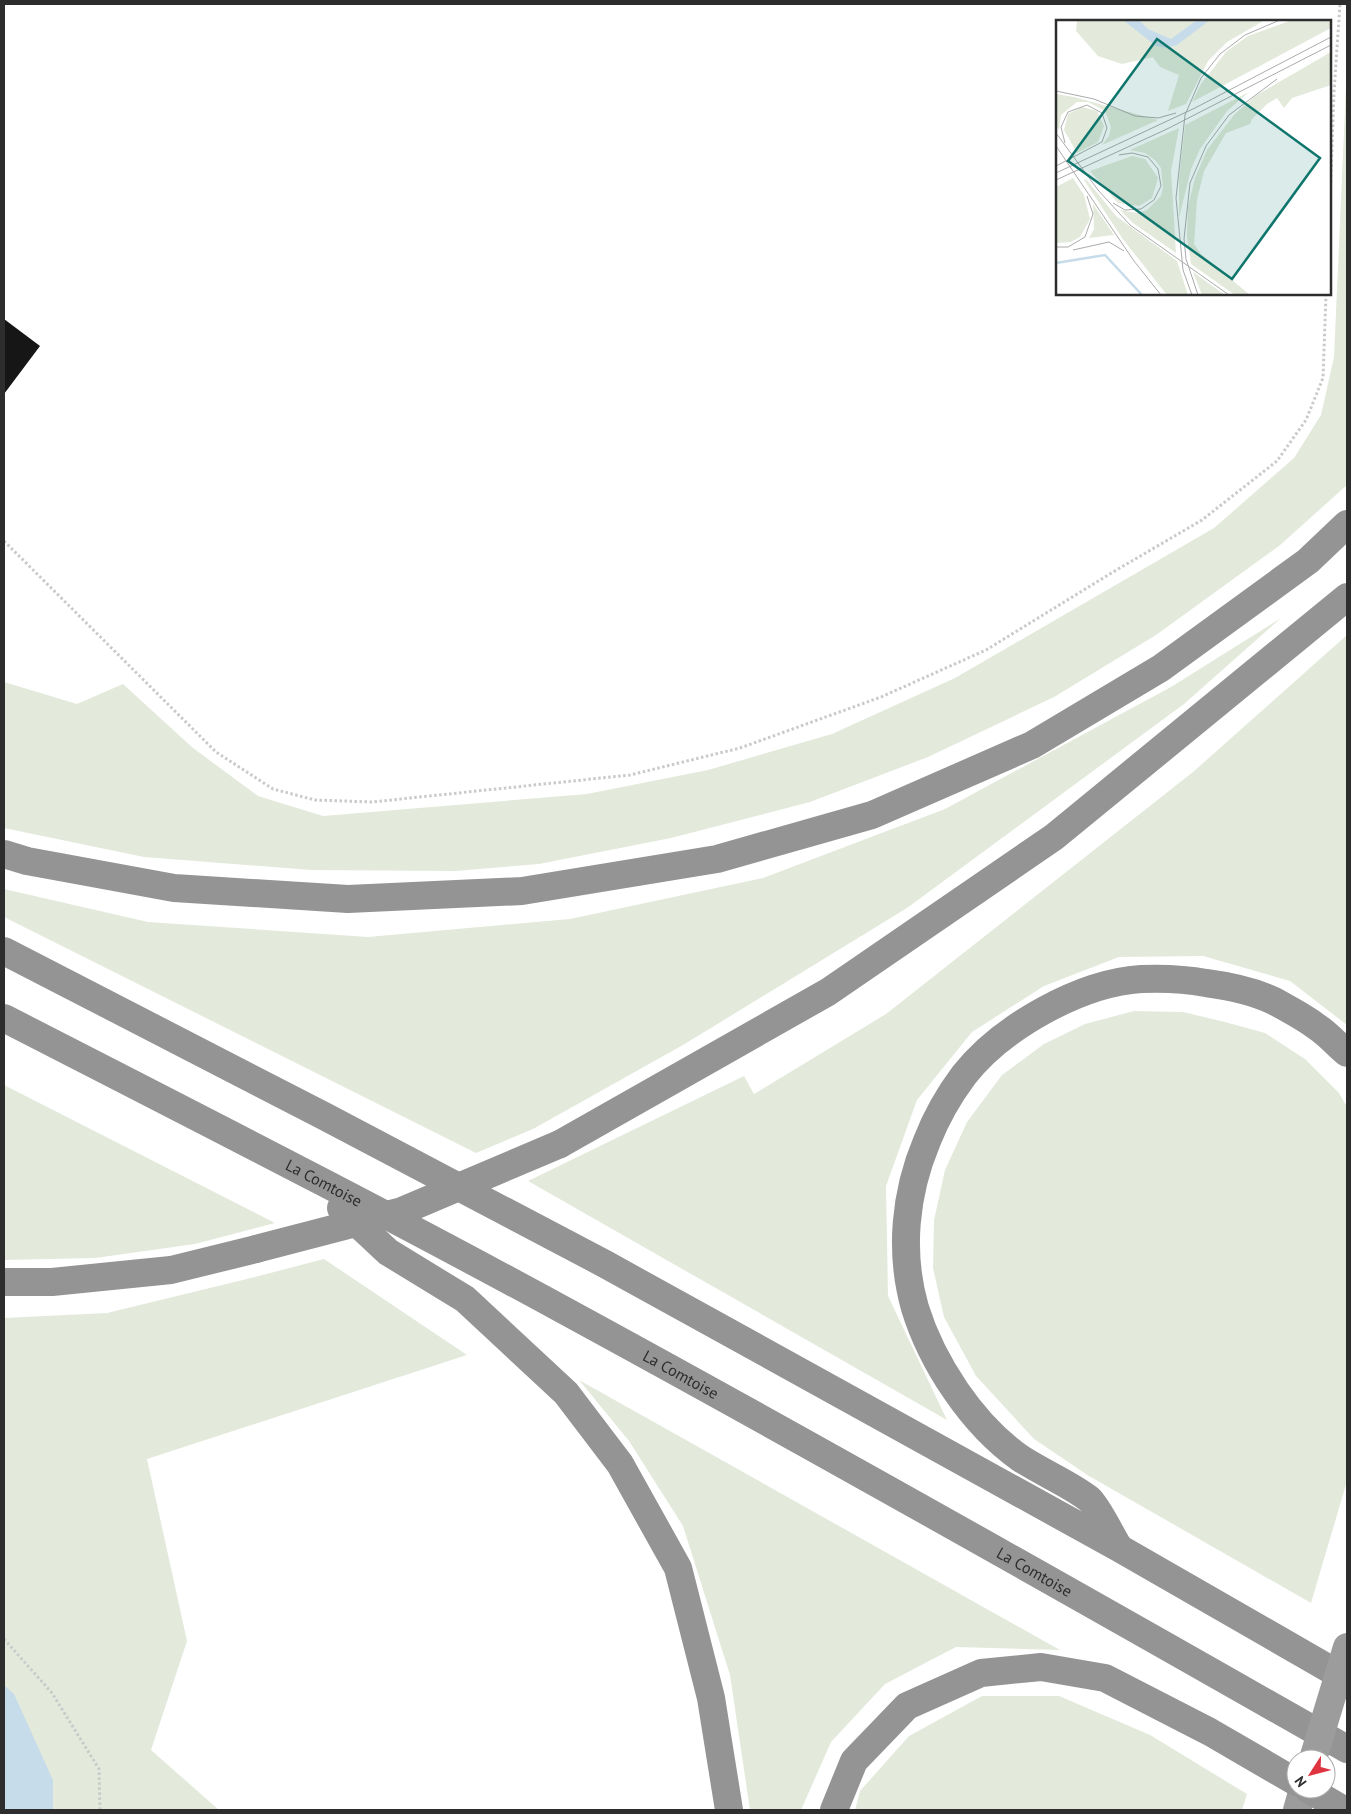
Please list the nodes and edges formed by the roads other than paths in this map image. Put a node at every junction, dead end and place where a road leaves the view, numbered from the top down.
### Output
1 (1347, 524) edge
2 (1347, 598) edge
3 (4, 854) edge
4 (4, 951) edge
5 (4, 1018) edge
6 (1347, 1053) edge
7 (300, 1170) junction
8 (4, 1282) edge
9 (1119, 1548) junction
10 (1347, 1647) edge
11 (1347, 1679) edge
12 (1316, 1749) edge
13 (1347, 1749) edge
14 (1286, 1776) edge
15 (1325, 1799) edge
16 (729, 1810) edge
17 (834, 1810) edge
18 (1344, 1810) edge

1 - 3 highway
2 - 8 highway, bridge
4 - 9 highway
5 - 7 highway, La Comtoise
6 - 9 highway
7 - 13 highway, La Comtoise
7 - 16 highway
9 - 11 highway
10 - 12 highway, bridge
14 - 17 highway
15 - 18 highway

